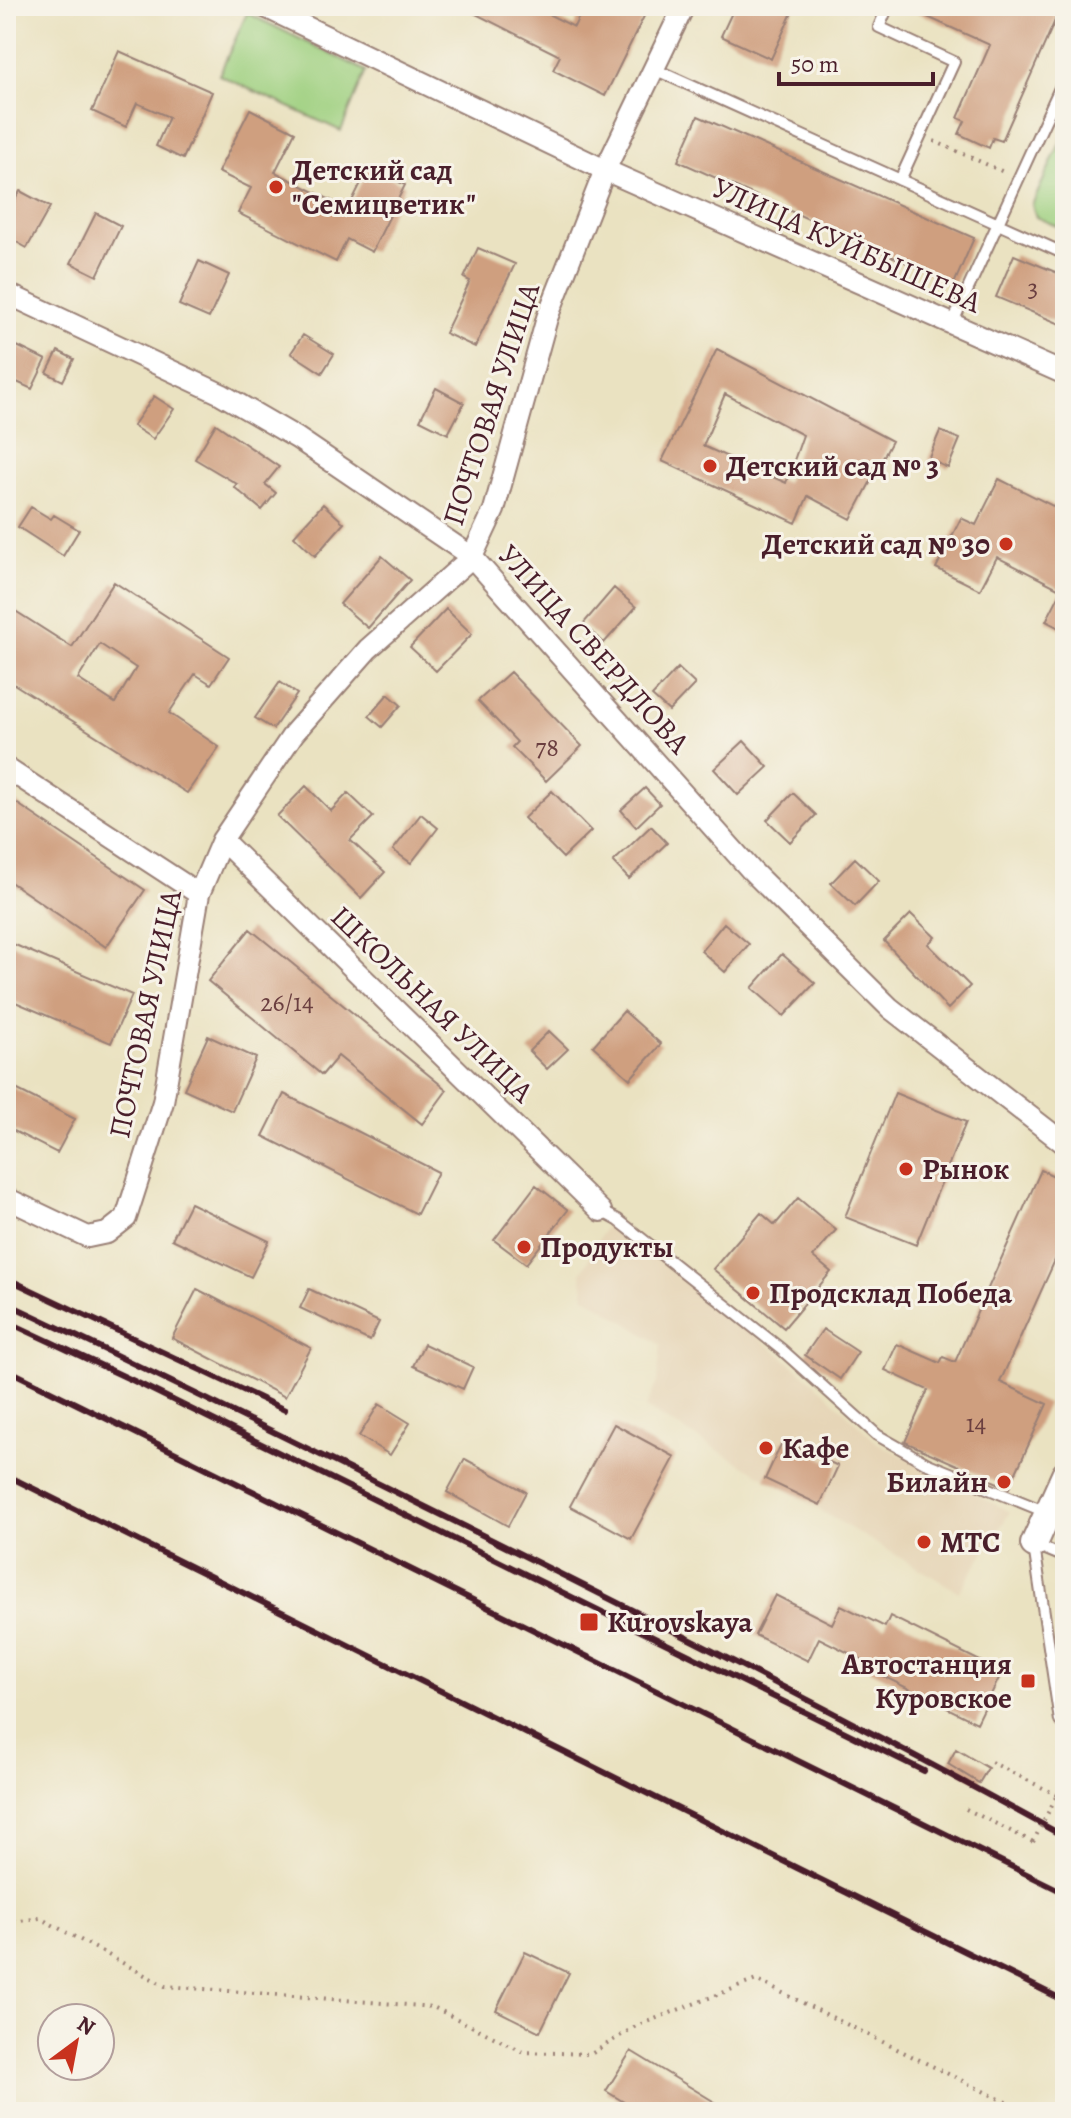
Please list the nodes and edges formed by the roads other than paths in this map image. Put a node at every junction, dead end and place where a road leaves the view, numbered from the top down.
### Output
1 (263, 6) edge
2 (684, 6) edge
3 (888, 6) edge
4 (654, 69) junction
5 (1065, 77) edge
6 (605, 170) junction
7 (900, 180) junction
8 (998, 224) junction
9 (1065, 254) edge
10 (6, 293) edge
11 (952, 324) junction
12 (1065, 374) edge
13 (472, 557) junction
14 (6, 768) edge
15 (222, 840) junction
16 (199, 894) junction
17 (1065, 1144) edge
18 (6, 1198) edge
19 (601, 1211) joint
20 (1065, 1475) edge
21 (1048, 1513) junction
22 (1034, 1544) junction
23 (1065, 1557) edge
24 (1065, 1724) edge

1 - 6 street, УЛИЦА КУЙБЫШЕВА
2 - 4 street, ПОЧТОВАЯ УЛИЦА
3 - 7 lane
4 - 6 street, ПОЧТОВАЯ УЛИЦА
4 - 7 lane
5 - 8 lane
6 - 11 street, УЛИЦА КУЙБЫШЕВА
6 - 13 street, ПОЧТОВАЯ УЛИЦА
7 - 8 lane
8 - 9 lane
8 - 11 lane
10 - 13 street, УЛИЦА СВЕРДЛОВА
11 - 12 street, УЛИЦА КУЙБЫШЕВА
13 - 15 street, ПОЧТОВАЯ УЛИЦА
13 - 17 street, УЛИЦА СВЕРДЛОВА
14 - 16 street
15 - 16 street, ПОЧТОВАЯ УЛИЦА
15 - 19 street, ШКОЛЬНАЯ УЛИЦА
16 - 18 street, ПОЧТОВАЯ УЛИЦА
19 - 21 lane
20 - 21 street
21 - 22 street
22 - 23 lane
22 - 24 lane

